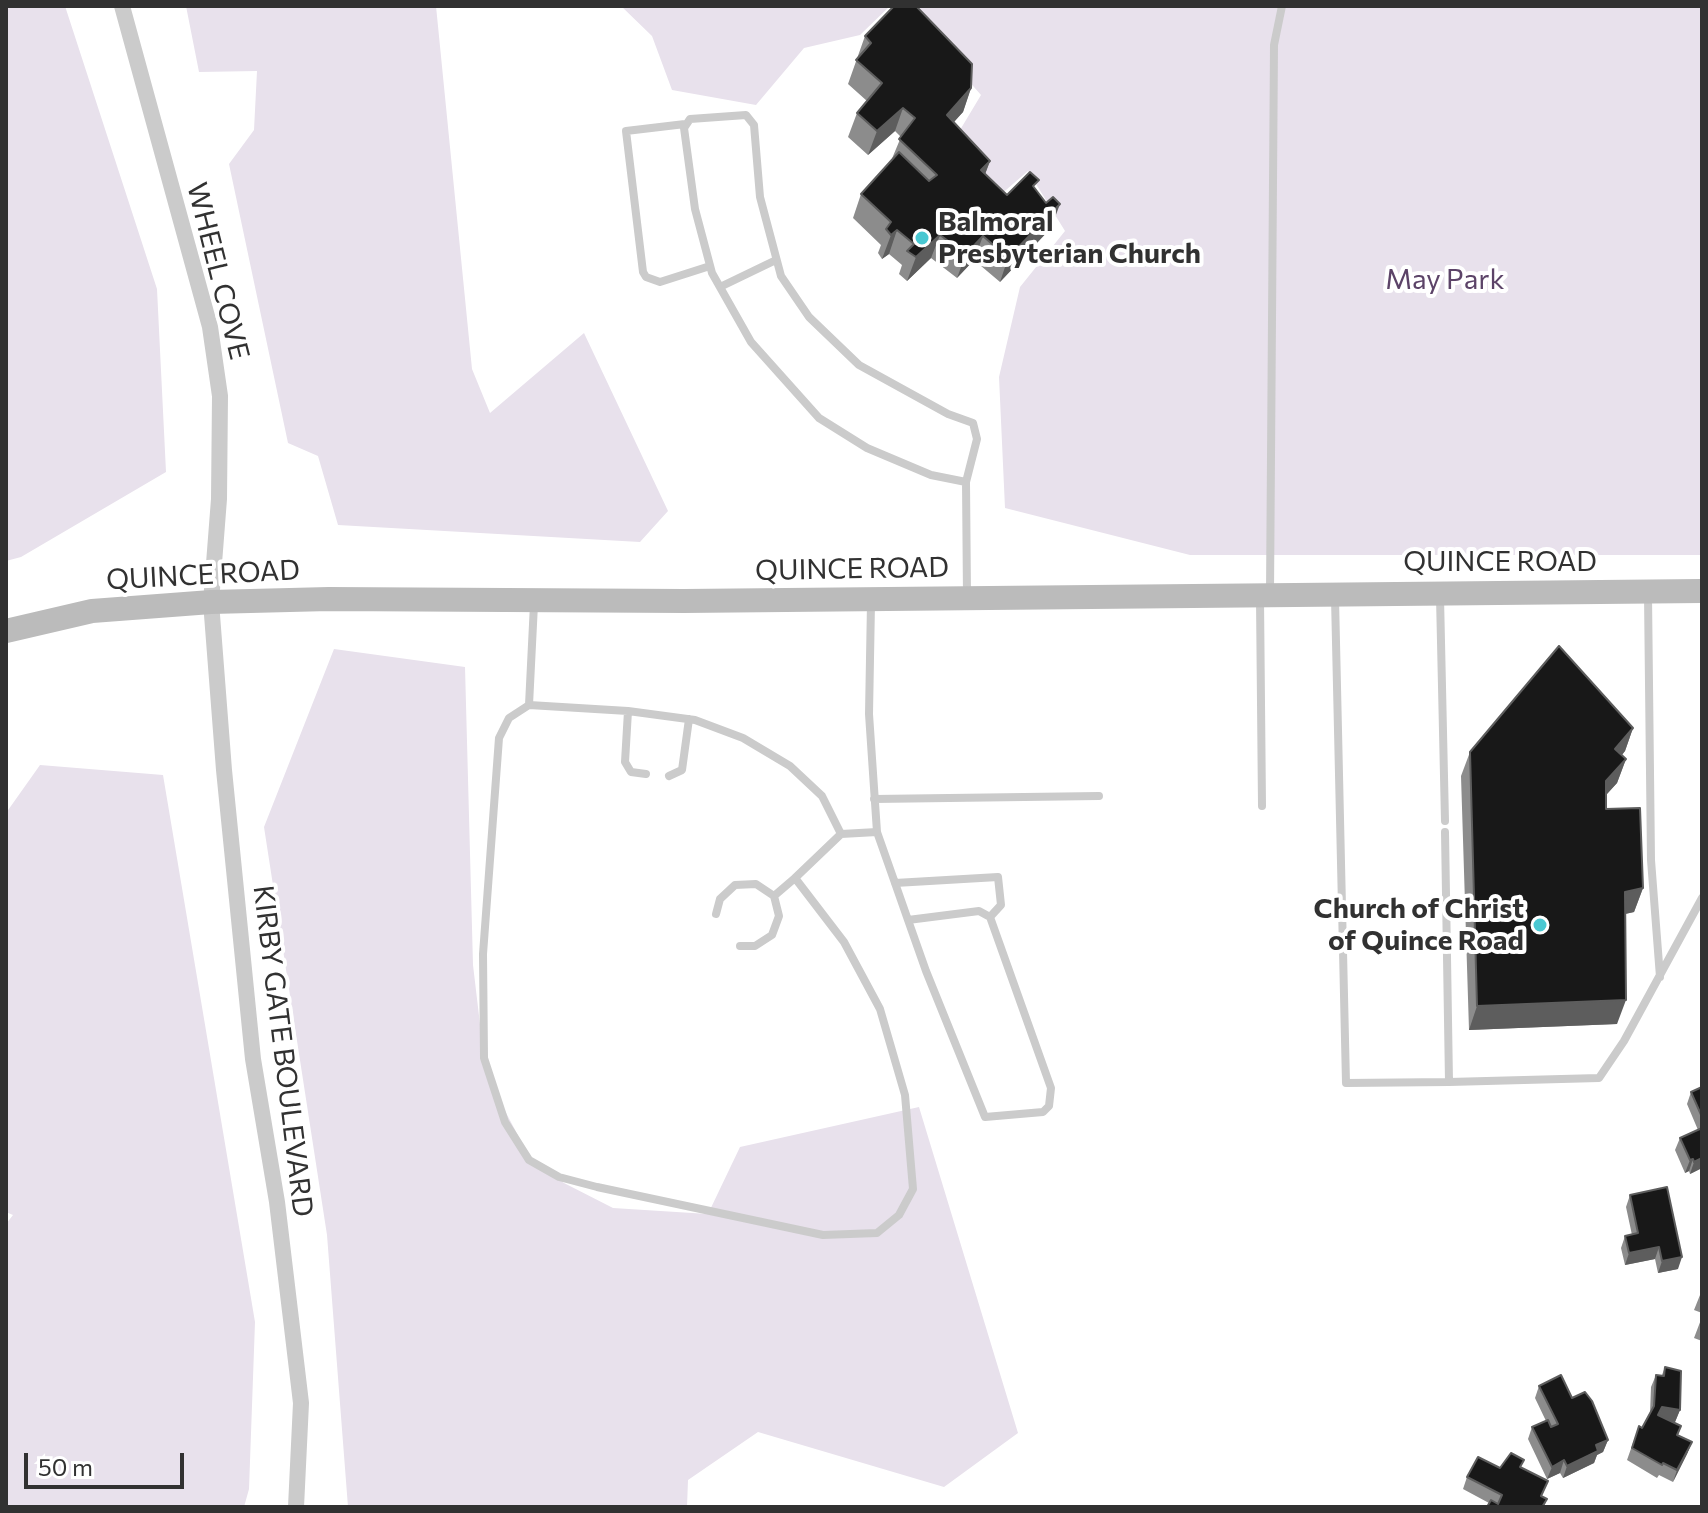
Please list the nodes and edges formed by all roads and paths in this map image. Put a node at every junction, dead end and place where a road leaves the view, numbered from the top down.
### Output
1 (122, 6) edge
2 (1282, 6) edge
3 (685, 124) junction
4 (776, 260) junction
5 (710, 266) junction
6 (720, 287) junction
7 (966, 482) junction
8 (1648, 591) junction
9 (1702, 591) edge
10 (1335, 593) junction
11 (1440, 593) junction
12 (1265, 594) junction
13 (967, 597) junction
14 (534, 599) junction
15 (871, 599) junction
16 (211, 602) junction
17 (6, 631) edge
18 (529, 705) junction
19 (628, 711) junction
20 (689, 719) junction
21 (646, 774) dead end
22 (669, 776) dead end
23 (1099, 796) dead end
24 (874, 799) junction
25 (1262, 806) dead end
26 (1445, 821) dead end
27 (877, 832) junction
28 (1445, 832) dead end
29 (841, 834) junction
30 (795, 878) junction
31 (895, 883) junction
32 (774, 896) junction
33 (1702, 898) edge
34 (716, 914) dead end
35 (990, 917) junction
36 (908, 920) junction
37 (740, 946) dead end
38 (1660, 978) junction
39 (1449, 1082) junction
40 (296, 1507) edge

1 - 16 street, WHEEL COVE
2 - 12 lane
3 - 4 lane
3 - 5 lane
3 - 5 lane
4 - 6 lane
4 - 7 lane
5 - 6 lane
6 - 7 lane
7 - 13 lane
8 - 9 main road, QUINCE ROAD
8 - 11 main road, QUINCE ROAD
8 - 38 lane
10 - 11 main road, QUINCE ROAD
10 - 12 main road, QUINCE ROAD
10 - 39 lane
11 - 26 lane
12 - 13 main road, QUINCE ROAD
12 - 25 lane
13 - 15 main road, QUINCE ROAD
14 - 15 main road, QUINCE ROAD
14 - 16 main road, QUINCE ROAD
14 - 18 lane
15 - 24 lane
16 - 17 main road, QUINCE ROAD
16 - 40 street, KIRBY GATE BOULEVARD
18 - 19 lane
18 - 30 lane
19 - 20 lane
19 - 21 lane
20 - 22 lane
20 - 29 lane
23 - 24 lane
24 - 27 lane
27 - 29 lane
27 - 31 lane
28 - 39 lane
29 - 30 lane
30 - 32 lane
31 - 35 lane
31 - 36 lane
32 - 34 lane
32 - 37 lane
33 - 38 lane
35 - 36 lane
35 - 36 lane
38 - 39 lane

